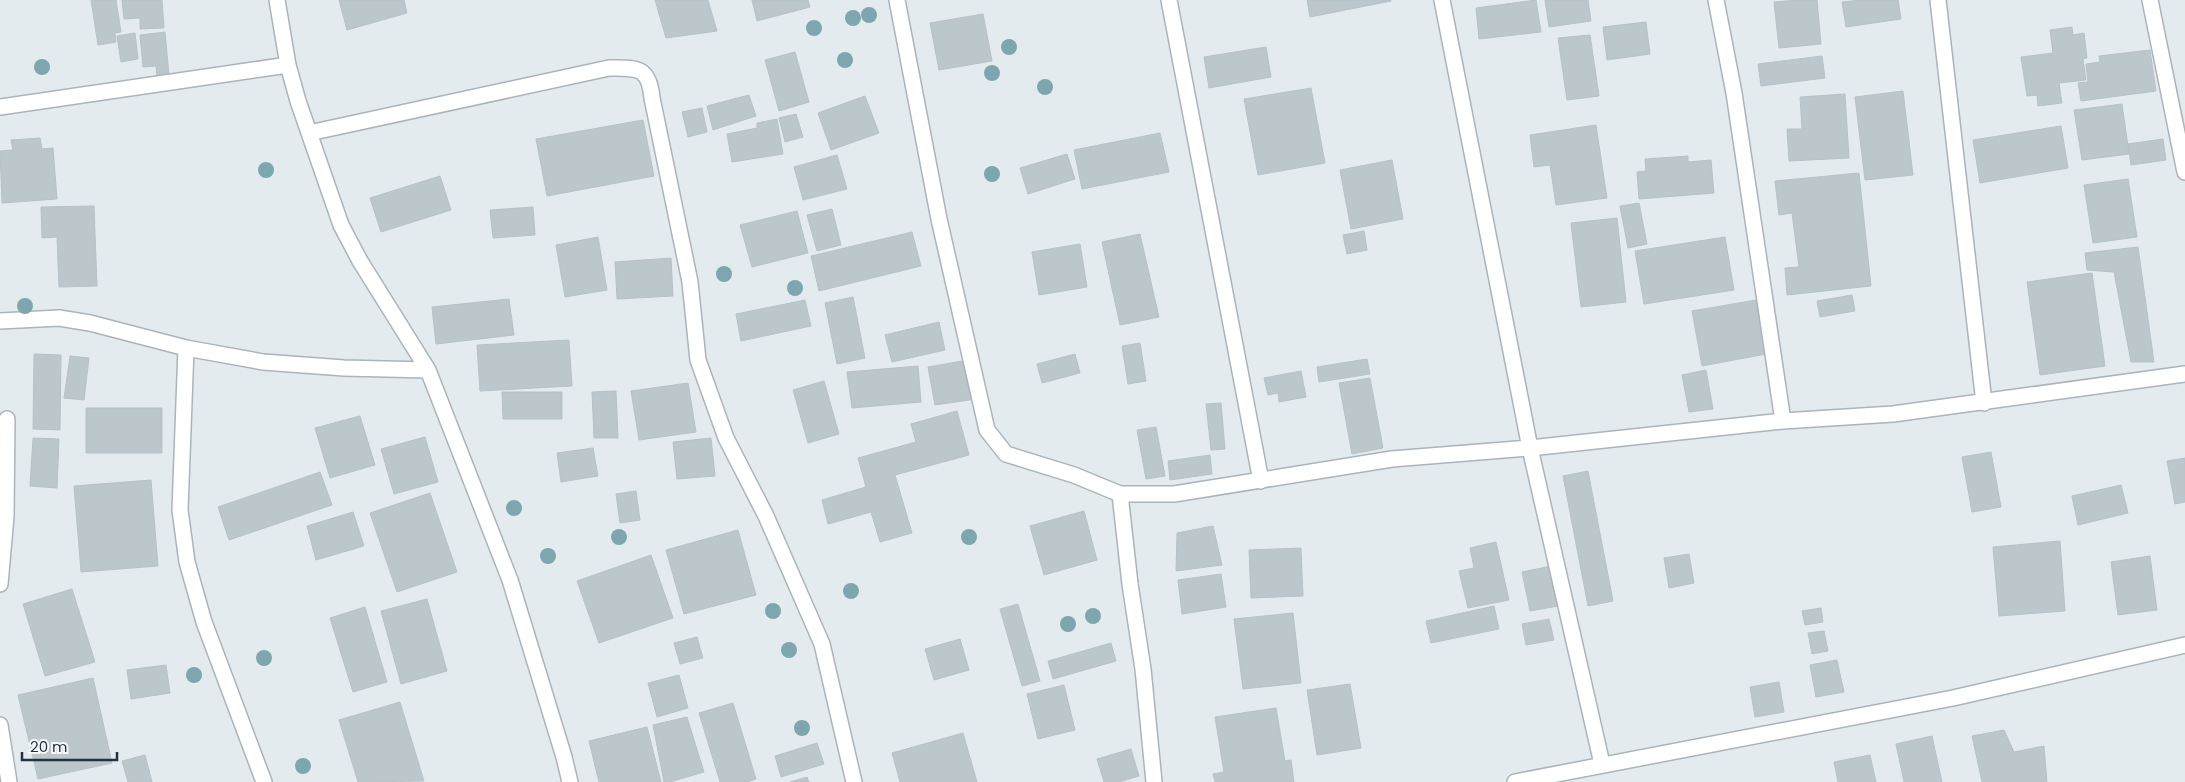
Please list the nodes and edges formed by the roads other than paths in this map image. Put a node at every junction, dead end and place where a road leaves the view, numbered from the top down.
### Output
1 (277, 0) edge
2 (897, 0) edge
3 (1170, 0) edge
4 (1442, 0) edge
5 (1716, 0) edge
6 (1938, 0) edge
7 (2150, 0) edge
8 (288, 65) junction
9 (0, 107) edge
10 (309, 133) junction
11 (2185, 172) edge
12 (0, 321) edge
13 (186, 348) junction
14 (428, 370) junction
15 (2185, 374) edge
16 (1984, 403) junction
17 (7, 419) dead end
18 (1783, 421) junction
19 (1530, 448) junction
20 (1261, 481) junction
21 (1120, 494) junction
22 (0, 584) edge
23 (2185, 644) edge
24 (0, 725) edge
25 (1602, 764) junction
26 (9, 782) edge
27 (264, 782) edge
28 (570, 782) edge
29 (854, 782) edge
30 (1154, 782) edge
31 (1515, 782) edge

1 - 8 street
2 - 21 street
3 - 20 street
4 - 19 street
5 - 18 street
6 - 16 street
7 - 11 street
8 - 9 street
8 - 10 street
10 - 14 street
10 - 29 street
12 - 13 street
13 - 14 street
13 - 27 street
14 - 28 street
15 - 16 street
16 - 18 street
17 - 22 street
18 - 19 street
19 - 20 street
19 - 25 street
20 - 21 street
21 - 30 street
23 - 25 street
24 - 26 street
25 - 31 street

